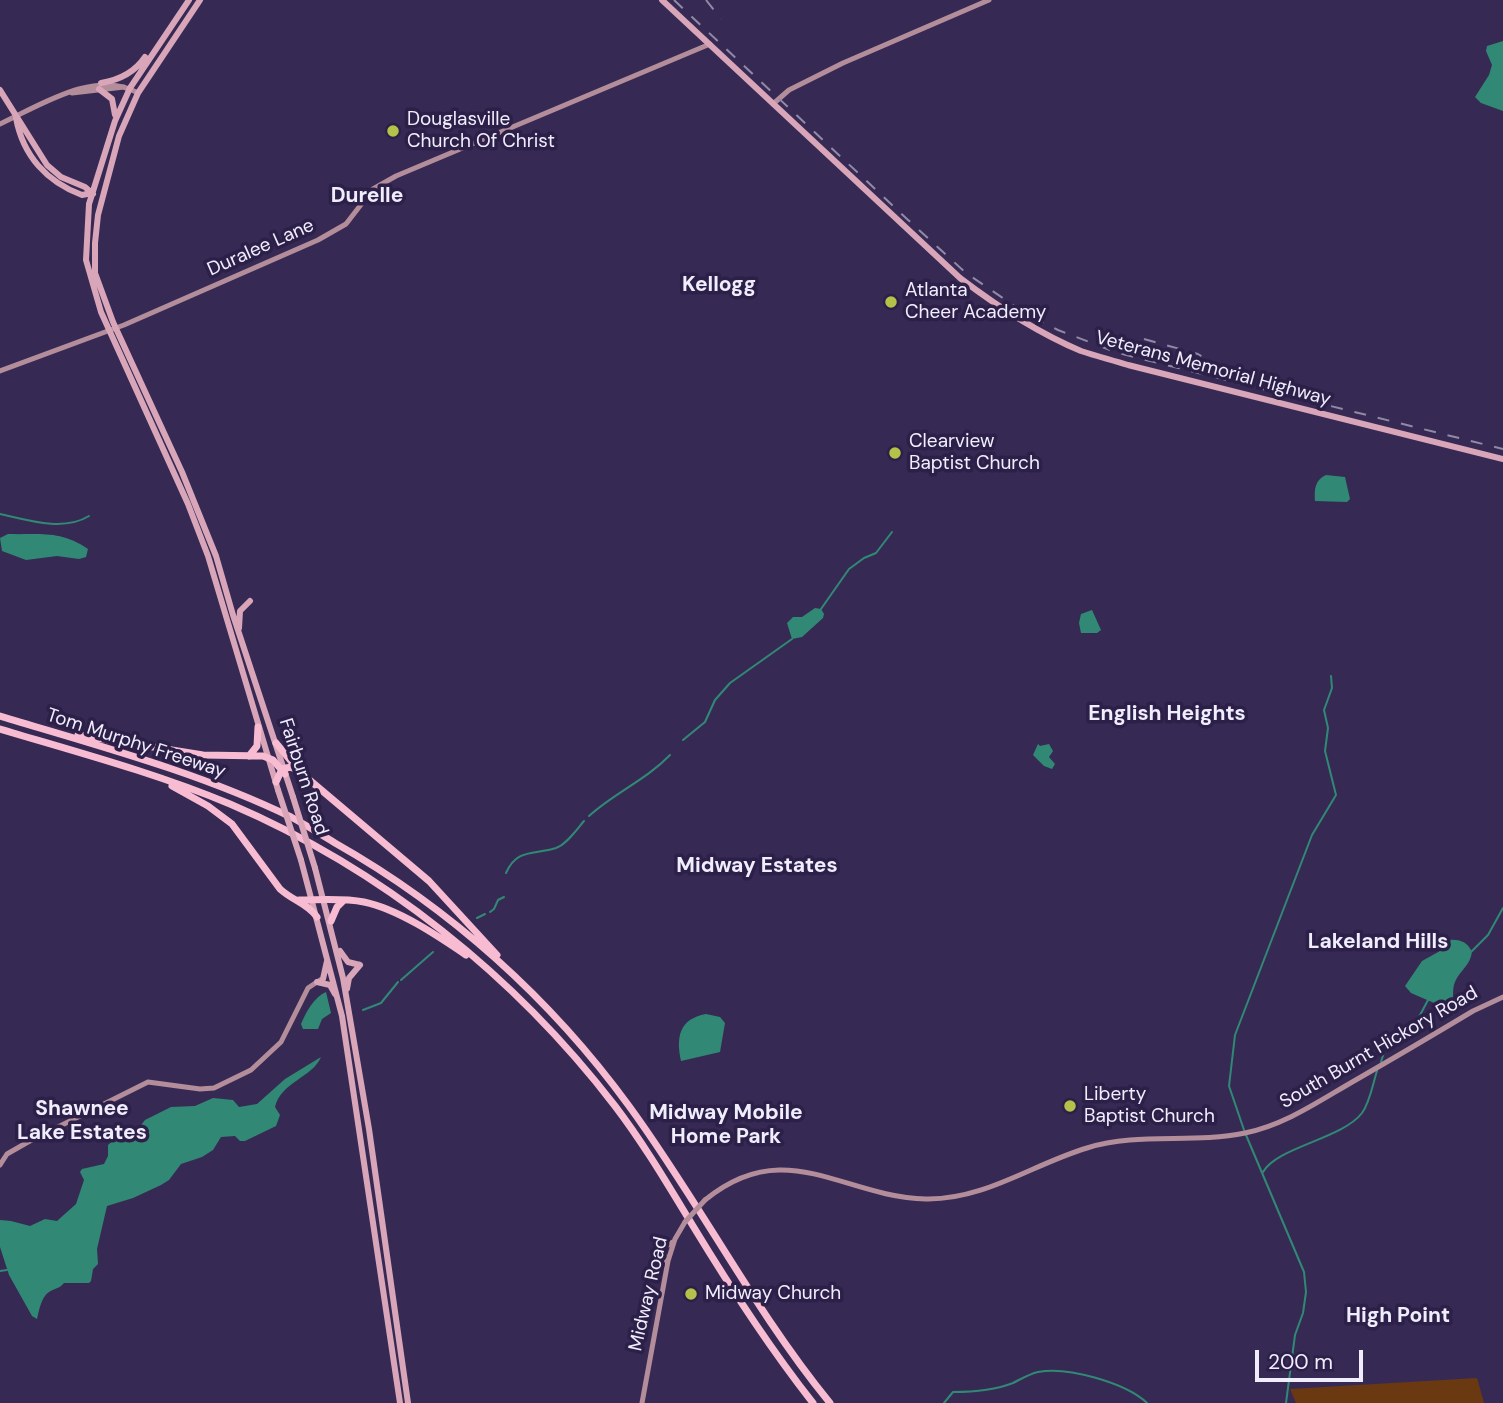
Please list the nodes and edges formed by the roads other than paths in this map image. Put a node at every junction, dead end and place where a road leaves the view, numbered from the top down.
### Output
1 (189, 0) edge
2 (200, 0) edge
3 (662, 0) edge
4 (989, 0) edge
5 (183, 9) junction
6 (710, 44) junction
7 (100, 86) junction
8 (127, 88) junction
9 (0, 90) edge
10 (138, 93) junction
11 (773, 104) junction
12 (16, 117) junction
13 (115, 121) junction
14 (0, 124) edge
15 (92, 193) junction
16 (102, 196) junction
17 (113, 330) junction
18 (0, 371) edge
19 (1503, 459) edge
20 (250, 601) dead end
21 (239, 634) junction
22 (0, 716) edge
23 (30, 725) junction
24 (258, 727) junction
25 (0, 729) edge
26 (276, 743) junction
27 (249, 756) junction
28 (268, 757) junction
29 (143, 771) junction
30 (284, 771) junction
31 (300, 772) junction
32 (277, 786) junction
33 (312, 899) junction
34 (298, 900) junction
35 (325, 900) junction
36 (343, 901) junction
37 (317, 917) junction
38 (331, 921) junction
39 (337, 947) junction
40 (328, 956) junction
41 (342, 970) junction
42 (332, 973) junction
43 (515, 977) junction
44 (320, 981) junction
45 (503, 983) junction
46 (346, 994) junction
47 (1503, 997) edge
48 (339, 1003) junction
49 (0, 1165) edge
50 (365, 1166) junction
51 (379, 1200) junction
52 (705, 1200) joint
53 (674, 1241) junction
54 (668, 1266) junction
55 (400, 1403) edge
56 (408, 1403) edge
57 (642, 1403) edge
58 (813, 1403) edge
59 (830, 1403) edge

1 - 5 main road
2 - 10 main road, Fairburn Road
3 - 6 main road, Veterans Memorial Highway
4 - 11 street
5 - 7 main road
5 - 8 main road, Fairburn Road
6 - 11 main road, Veterans Memorial Highway
6 - 17 street, Duralee Lane
7 - 8 street
7 - 12 street
7 - 13 main road
8 - 10 street
8 - 13 main road, Fairburn Road
9 - 12 main road
10 - 16 main road, Fairburn Road
11 - 19 main road, Veterans Memorial Highway
12 - 14 street
12 - 15 main road
13 - 15 main road, Fairburn Road
15 - 16 main road
15 - 17 main road, Fairburn Road
16 - 17 main road, Fairburn Road
17 - 18 street, Duralee Lane
17 - 21 main road, Fairburn Road
17 - 24 main road, Fairburn Road
20 - 21 main road
21 - 26 main road, Fairburn Road
22 - 23 highway, Tom Murphy Freeway
23 - 27 highway
23 - 43 highway, Tom Murphy Freeway
24 - 27 highway
24 - 28 main road, Fairburn Road
25 - 29 highway, Tom Murphy Freeway
26 - 30 main road, Fairburn Road
26 - 31 highway
27 - 28 highway
28 - 30 highway
28 - 32 main road, Fairburn Road
29 - 34 highway
29 - 45 highway, Tom Murphy Freeway
30 - 31 highway
30 - 32 highway
30 - 35 main road, Fairburn Road, bridge
31 - 43 highway
32 - 33 main road, Fairburn Road, bridge
33 - 34 highway
33 - 35 highway
33 - 37 main road, Fairburn Road
34 - 37 highway
35 - 36 highway
35 - 38 main road, Fairburn Road
36 - 38 highway
36 - 45 highway
37 - 40 main road, Fairburn Road
38 - 39 main road, Fairburn Road
39 - 41 main road, Fairburn Road
39 - 46 main road
40 - 42 main road, Fairburn Road
40 - 44 main road
41 - 42 street
41 - 46 main road, Fairburn Road
42 - 44 street
42 - 48 main road, Fairburn Road
43 - 59 highway, Tom Murphy Freeway
44 - 48 main road
44 - 49 street
45 - 58 highway, Tom Murphy Freeway
46 - 51 main road, Fairburn Road
47 - 52 street, South Burnt Hickory Road
48 - 50 main road, Fairburn Road
50 - 51 main road
50 - 55 main road, Fairburn Road
51 - 56 main road, Fairburn Road
52 - 53 street, Midway Road, bridge
53 - 54 street, Midway Road
53 - 54 street
54 - 57 street, Midway Road

